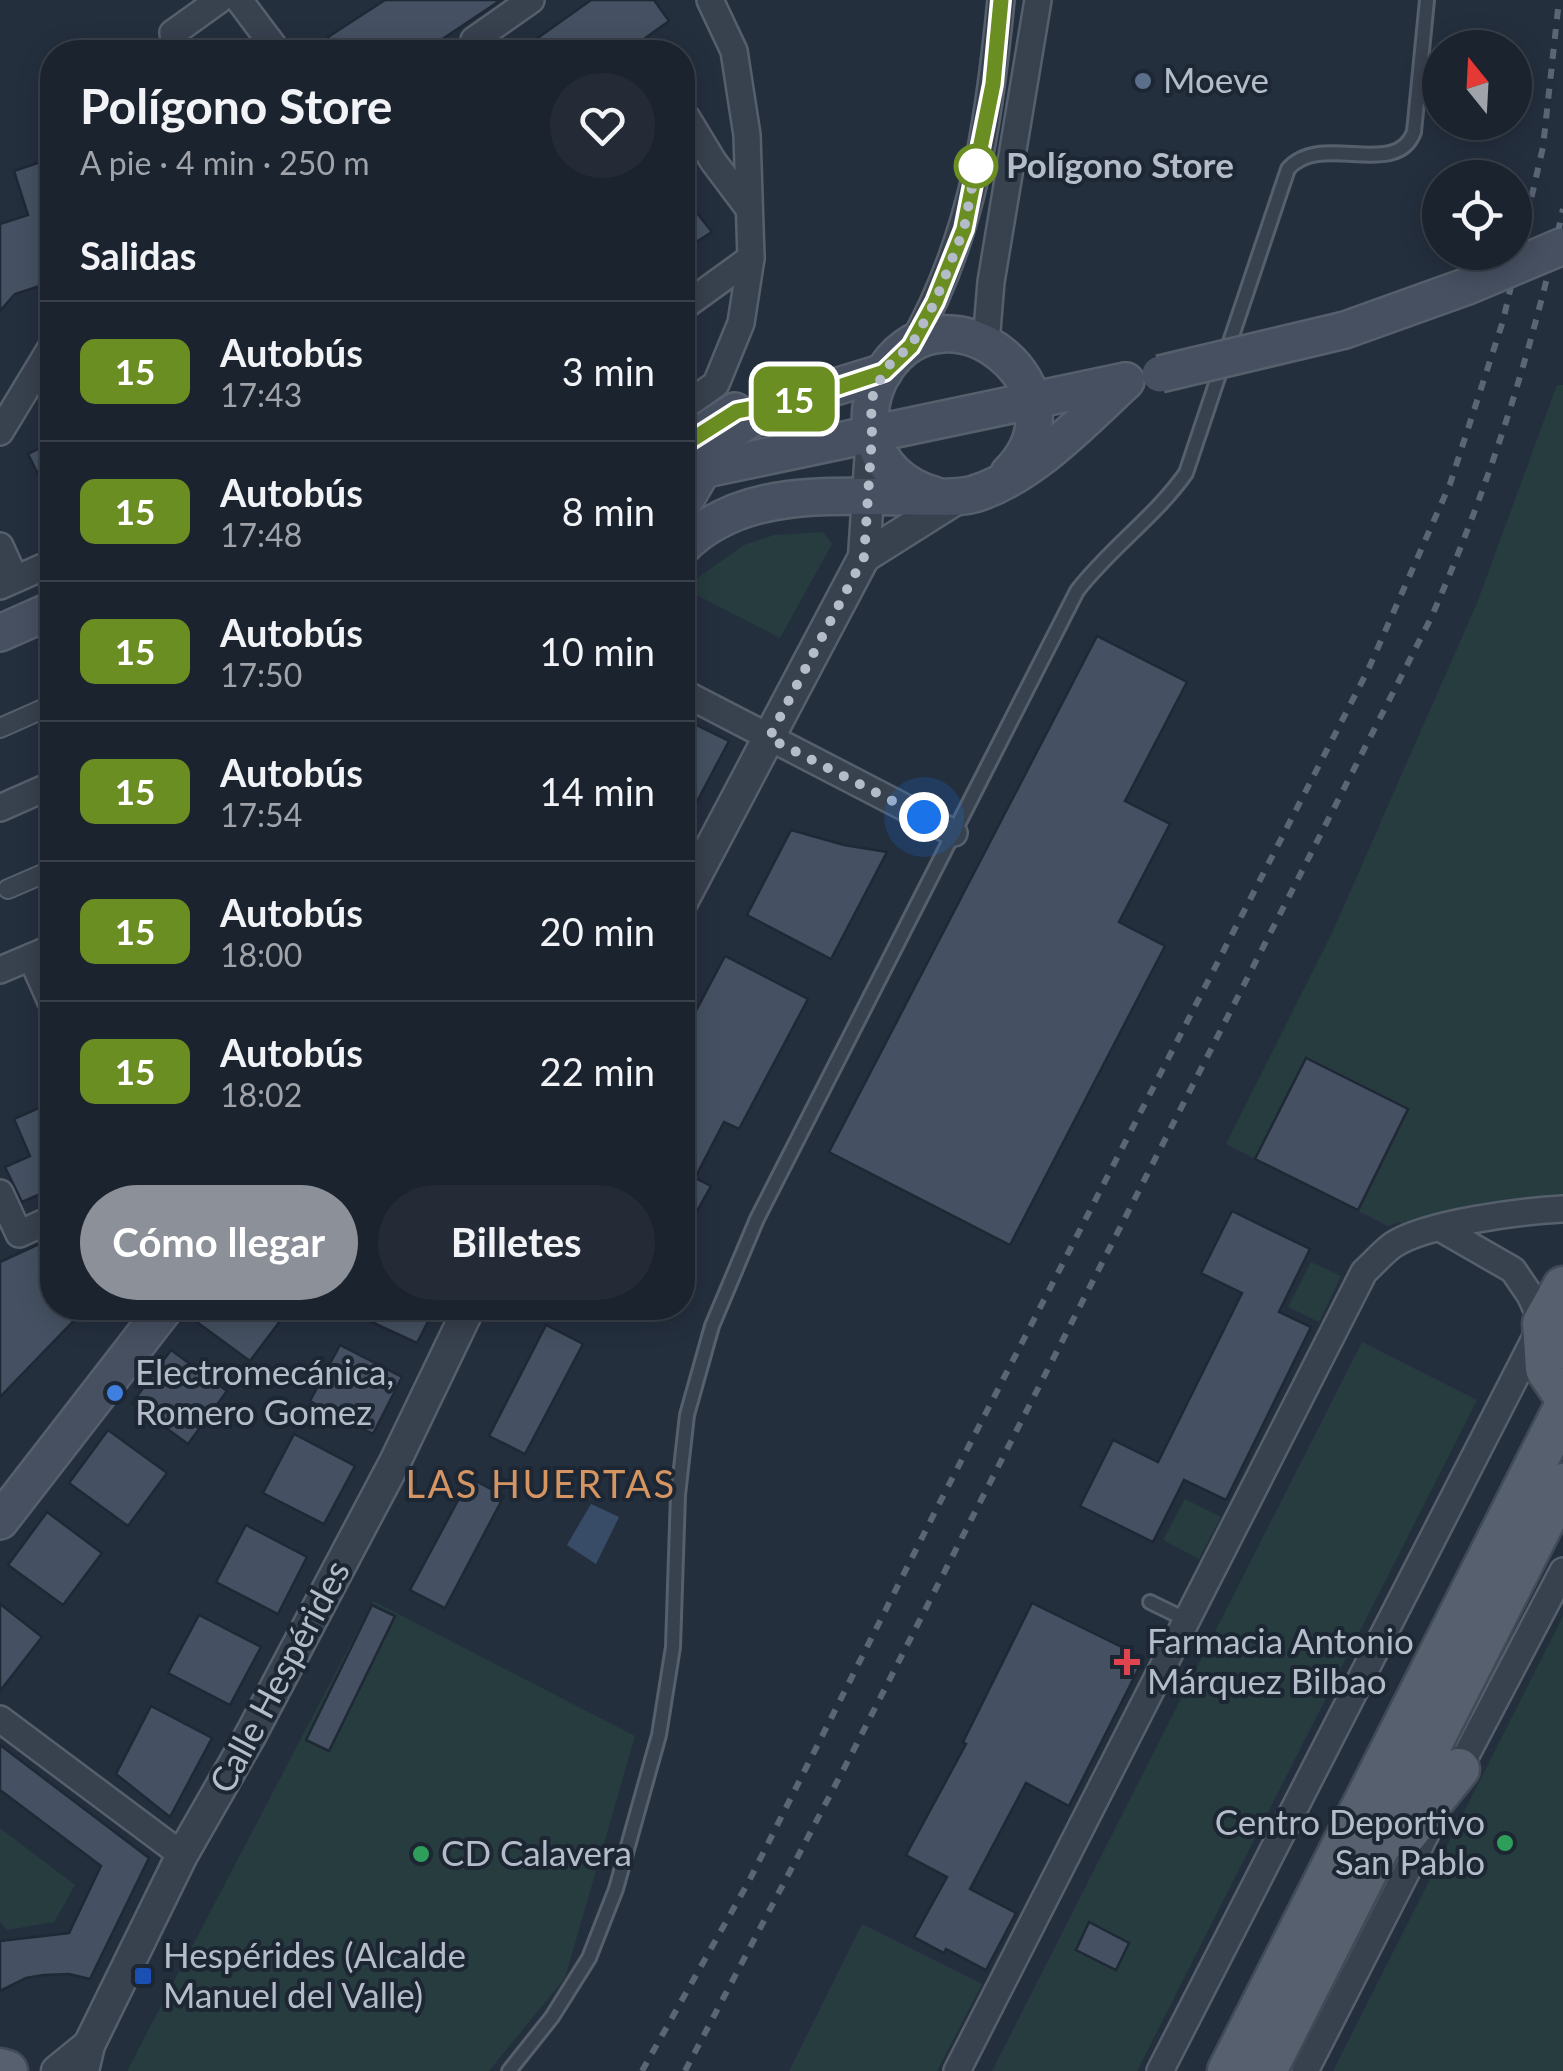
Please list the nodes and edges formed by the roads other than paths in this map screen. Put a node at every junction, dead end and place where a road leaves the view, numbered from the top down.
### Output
1 (219, 0) edge
2 (239, 0) edge
3 (532, 0) edge
4 (710, 0) edge
5 (1001, 0) edge
6 (1038, 0) edge
7 (1427, 0) edge
8 (174, 40) edge
9 (269, 40) edge
10 (474, 40) dead end
11 (695, 131) edge
12 (749, 208) junction
13 (1563, 246) edge
14 (751, 258) junction
15 (695, 299) edge
16 (986, 342) junction
17 (911, 346) junction
18 (40, 366) edge
19 (1017, 368) junction
20 (884, 372) junction
21 (1133, 379) junction
22 (726, 397) junction
23 (805, 398) junction
24 (1032, 401) junction
25 (695, 405) edge
26 (0, 432) edge
27 (695, 454) edge
28 (695, 459) edge
29 (695, 462) edge
30 (878, 470) junction
31 (1001, 480) junction
32 (816, 497) junction
33 (959, 497) junction
34 (695, 538) edge
35 (0, 546) edge
36 (864, 557) junction
37 (40, 568) edge
38 (8, 583) edge
39 (40, 615) edge
40 (0, 633) edge
41 (695, 699) edge
42 (40, 710) edge
43 (0, 728) edge
44 (769, 738) junction
45 (40, 790) edge
46 (0, 808) edge
47 (954, 832) junction
48 (40, 875) edge
49 (695, 877) edge
50 (8, 889) dead end
51 (40, 953) edge
52 (0, 970) edge
53 (0, 1193) edge
54 (1563, 1209) edge
55 (40, 1224) edge
56 (1440, 1228) junction
57 (9, 1238) edge
58 (1563, 1287) edge
59 (156, 1320) edge
60 (463, 1320) edge
61 (1543, 1323) junction
62 (1563, 1394) edge
63 (1563, 1410) edge
64 (1563, 1484) edge
65 (0, 1521) edge
66 (1563, 1571) edge
67 (1150, 1602) dead end
68 (1187, 1620) junction
69 (0, 1720) edge
70 (1459, 1769) junction
71 (182, 1855) junction
72 (1354, 1898) junction
73 (86, 2058) edge
74 (57, 2071) edge
75 (509, 2071) edge
76 (956, 2071) edge
77 (1160, 2071) edge
78 (1228, 2071) edge
79 (1266, 2071) edge
80 (1304, 2071) edge

1 - 8 street
2 - 9 street
3 - 10 street
4 - 12 street
5 - 17 street
6 - 16 street
7 - 47 lane
11 - 12 street
12 - 14 street
13 - 21 main road, bridge
14 - 15 street
14 - 22 street
16 - 17 main road
16 - 19 main road
17 - 20 main road
18 - 26 street
19 - 21 main road
19 - 24 main road
20 - 23 main road
20 - 30 main road
21 - 24 main road
21 - 31 main road
22 - 23 main road
22 - 25 street
22 - 27 main road
23 - 28 main road
24 - 30 main road
24 - 31 main road
29 - 30 main road
30 - 32 main road
30 - 33 main road
30 - 36 street
31 - 33 main road
32 - 34 main road
32 - 36 street
33 - 36 street
35 - 38 street
36 - 44 street
37 - 38 street
39 - 40 main road
41 - 44 street
42 - 43 street
44 - 47 street
44 - 49 street
45 - 46 street
47 - 75 lane
48 - 50 street
51 - 52 street
53 - 57 street
54 - 56 street
55 - 57 street
56 - 61 street
56 - 68 street
58 - 61 main road
59 - 65 main road
60 - 71 street, Calle Hespérides
61 - 62 main road
61 - 77 street
63 - 78 main road
64 - 72 main road
66 - 70 street
67 - 68 lane
68 - 76 street
69 - 71 street
70 - 72 main road
70 - 80 street
71 - 73 street, Calle Hespérides
72 - 79 main road
73 - 74 street, Calle Hespérides

